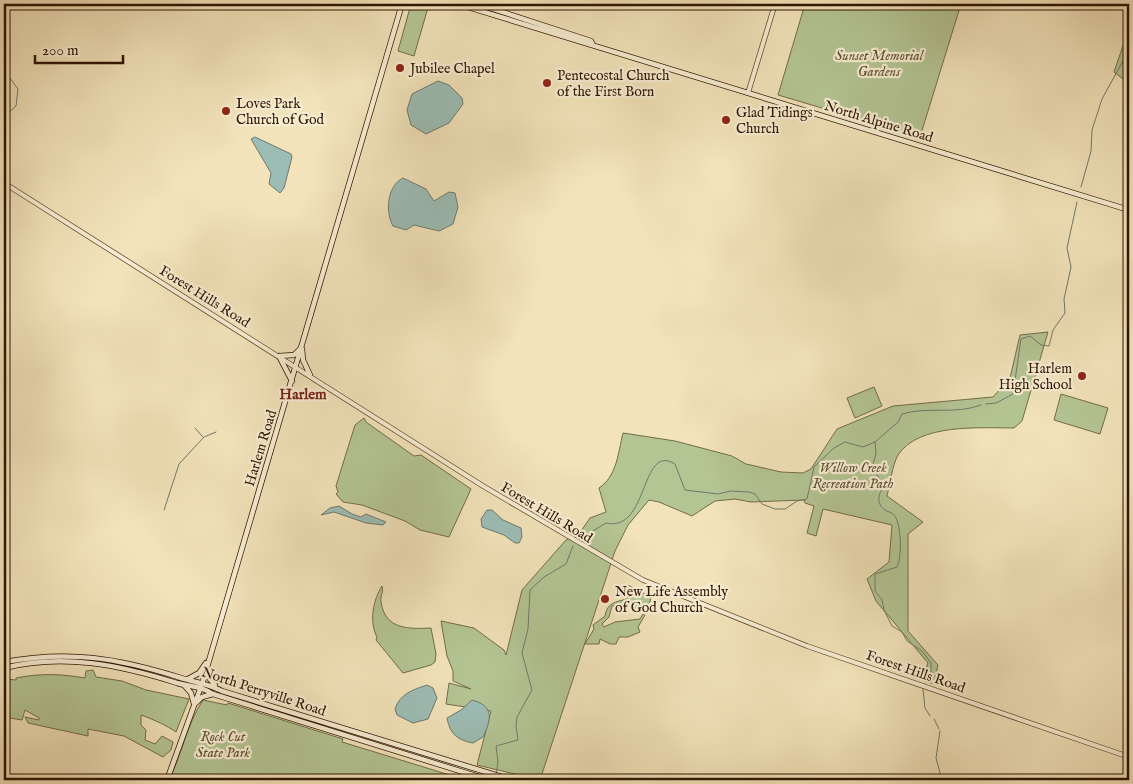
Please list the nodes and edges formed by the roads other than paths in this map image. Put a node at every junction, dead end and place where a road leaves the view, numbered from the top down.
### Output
1 (402, 4) edge
2 (458, 4) edge
3 (478, 4) edge
4 (775, 4) edge
5 (593, 44) junction
6 (748, 93) junction
7 (4, 183) edge
8 (1129, 210) edge
9 (302, 346) junction
10 (279, 356) junction
11 (296, 367) junction
12 (310, 375) junction
13 (292, 381) junction
14 (209, 658) junction
15 (4, 662) edge
16 (4, 668) edge
17 (183, 682) junction
18 (202, 684) junction
19 (222, 691) junction
20 (213, 694) junction
21 (194, 706) junction
22 (1129, 757) edge
23 (167, 780) edge
24 (488, 780) edge
25 (511, 780) edge

1 - 9 main road, Harlem Road
2 - 5 main road, North Alpine Road
3 - 5 main road, North Alpine Road
4 - 6 street
5 - 6 main road, North Alpine Road
6 - 8 main road, North Alpine Road
7 - 10 street, Forest Hills Road
9 - 10 main road
9 - 11 main road, Harlem Road
9 - 12 main road
10 - 11 street, Forest Hills Road
10 - 13 main road
11 - 12 street, Forest Hills Road
11 - 13 main road, Harlem Road
12 - 22 street, Forest Hills Road
13 - 14 main road, Harlem Road
14 - 17 main road
14 - 18 main road, Harlem Road
14 - 19 main road
15 - 17 main road, North Perryville Road
16 - 17 main road, North Perryville Road
17 - 18 main road, North Perryville Road
17 - 21 main road
18 - 19 main road, North Perryville Road
18 - 20 main road, North Perryville Road
18 - 21 main road, Harlem Road
19 - 25 main road, North Perryville Road
20 - 21 main road
20 - 24 main road, North Perryville Road
21 - 23 main road, Harlem Road

